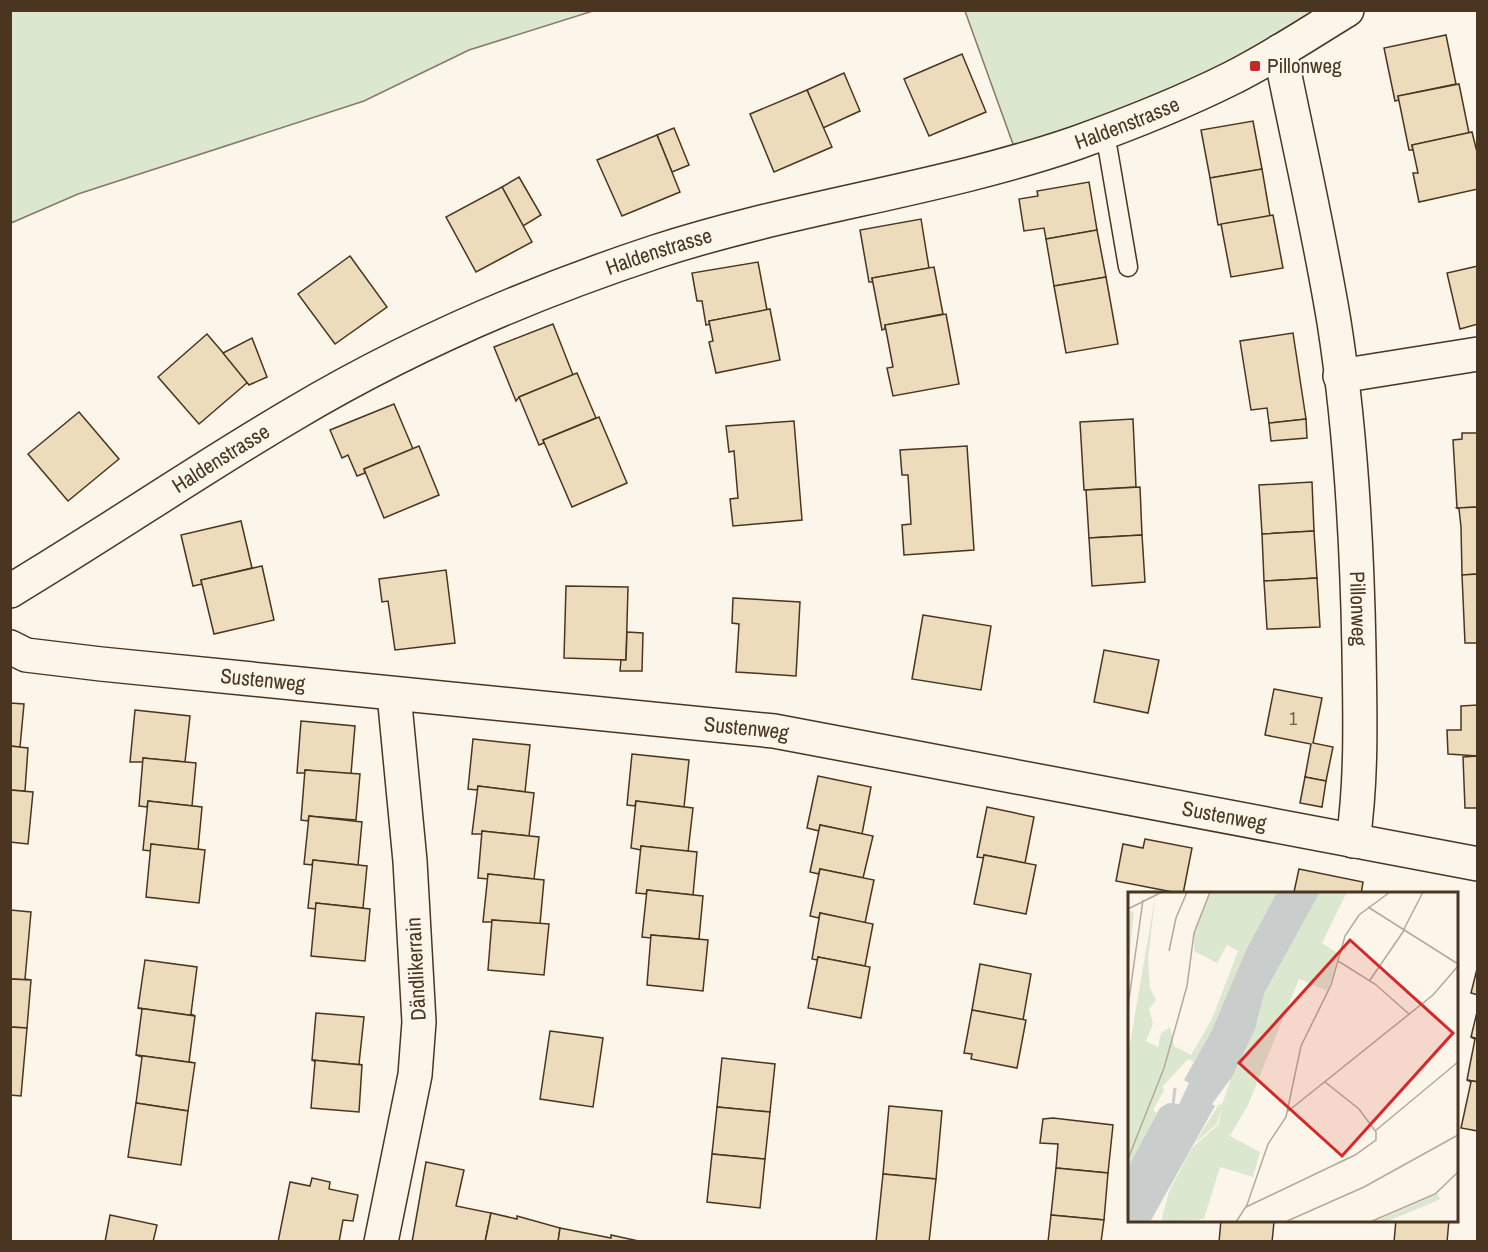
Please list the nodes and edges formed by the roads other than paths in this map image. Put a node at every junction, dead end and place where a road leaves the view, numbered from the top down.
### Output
1 (1347, 10) edge
2 (1280, 51) junction
3 (1099, 134) junction
4 (1128, 267) dead end
5 (1478, 354) edge
6 (1340, 376) junction
7 (10, 591) edge
8 (10, 647) edge
9 (394, 694) junction
10 (1353, 841) junction
11 (1478, 864) edge
12 (381, 1242) edge

1 - 2 street, Haldenstrasse
2 - 3 street, Haldenstrasse
2 - 6 street, Pillonweg
3 - 4 lane
3 - 7 street, Haldenstrasse
5 - 6 street
6 - 10 street, Pillonweg
8 - 9 street, Sustenweg
9 - 10 street, Sustenweg
9 - 12 street, Dändlikerrain
10 - 11 street, Sustenweg

